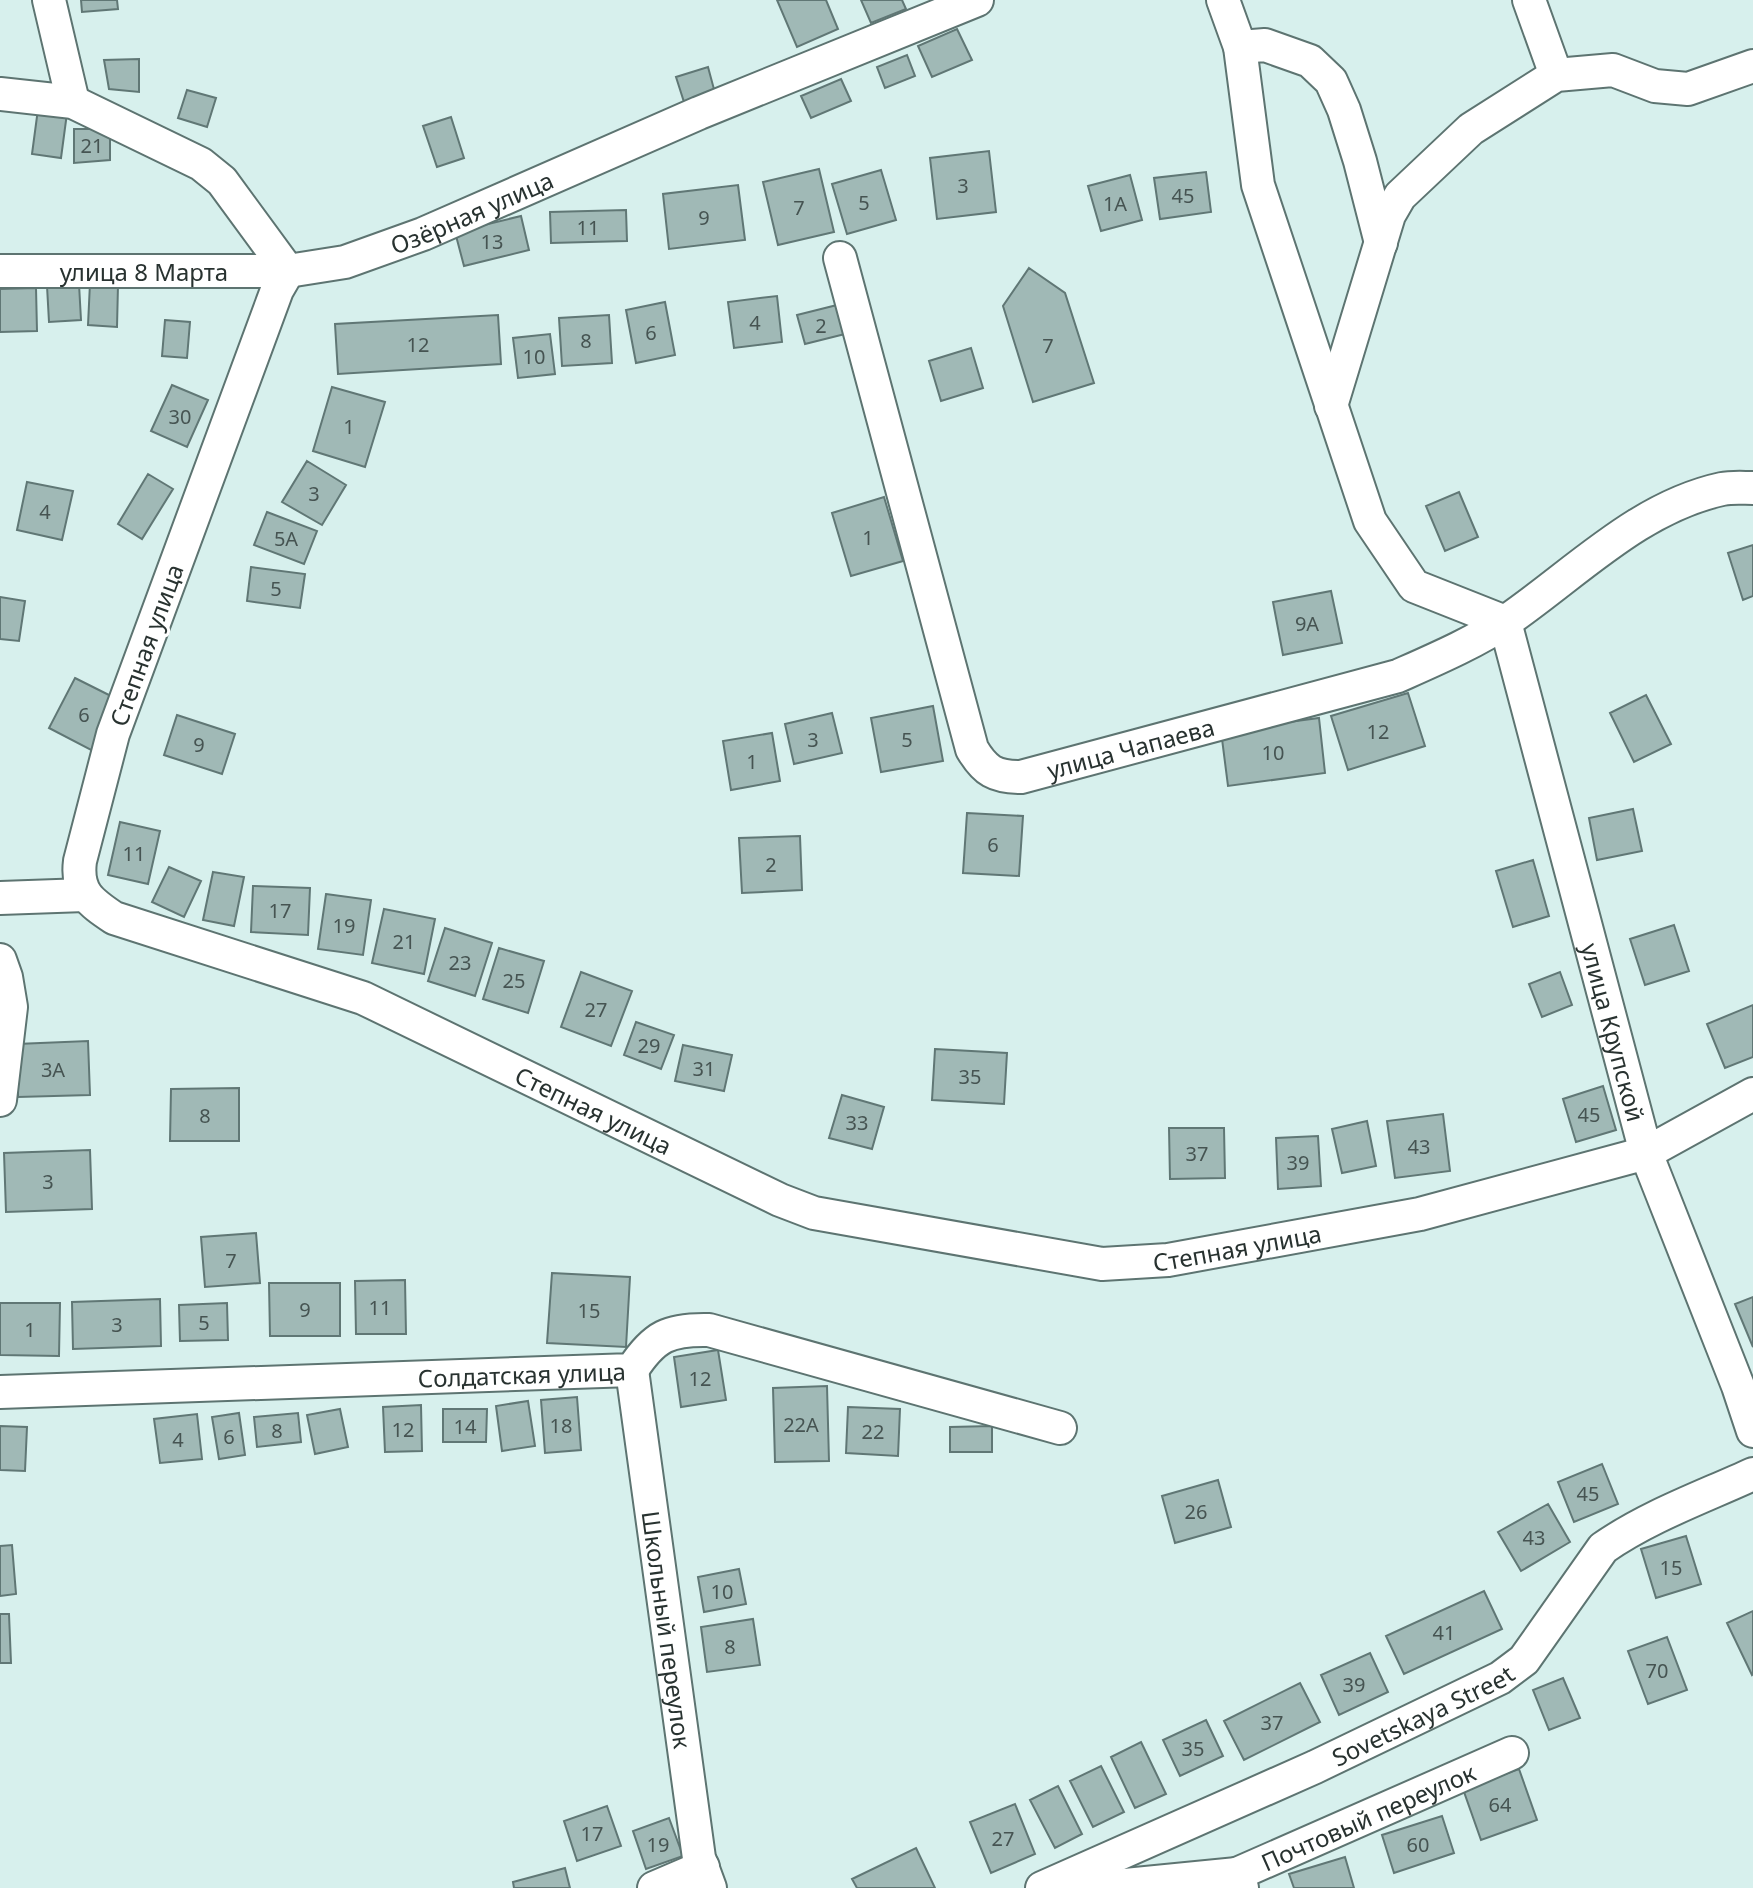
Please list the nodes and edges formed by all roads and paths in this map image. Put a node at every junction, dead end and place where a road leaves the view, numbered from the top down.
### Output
1 (49, 0) edge
2 (977, 0) edge
3 (1223, 0) edge
4 (1529, 0) edge
5 (1240, 47) junction
6 (1753, 66) edge
7 (1556, 75) junction
8 (0, 94) edge
9 (73, 102) junction
10 (1381, 243) junction
11 (840, 258) dead end
12 (0, 271) edge
13 (288, 271) junction
14 (1331, 406) junction
15 (1753, 488) edge
16 (1505, 622) junction
17 (85, 895) junction
18 (0, 898) edge
19 (0, 960) edge
20 (1753, 1094) edge
21 (0, 1100) edge
22 (1646, 1153) junction
23 (632, 1370) junction
24 (1746, 1382) edge
25 (0, 1392) edge
26 (1060, 1428) dead end
27 (1753, 1431) edge
28 (1753, 1474) edge
29 (1512, 1753) dead end
30 (706, 1878) edge
31 (1240, 1881) edge
32 (654, 1888) edge
33 (1042, 1888) edge
34 (1095, 1888) edge

1 - 9 street
2 - 13 street, Озёрная улица
3 - 5 street
4 - 7 street
5 - 10 street
5 - 14 street
6 - 7 street
7 - 10 street
8 - 9 street
9 - 13 street
10 - 14 street
11 - 16 street, улица Чапаева
12 - 13 street, улица 8 Марта
13 - 17 street, Степная улица
14 - 16 street
15 - 16 street, улица Чапаева
16 - 22 street, улица Крупской
17 - 18 street
17 - 22 street, Степная улица
19 - 21 street
20 - 22 street, Степная улица
22 - 24 street, улица Крупской
23 - 25 street, Солдатская улица
23 - 26 street, Солдатская улица
23 - 30 street, Школьный переулок
24 - 27 street, улица Крупской
28 - 33 street, Sovetskaya Street
29 - 31 street, Почтовый переулок
30 - 32 street
31 - 34 street, Почтовый переулок

